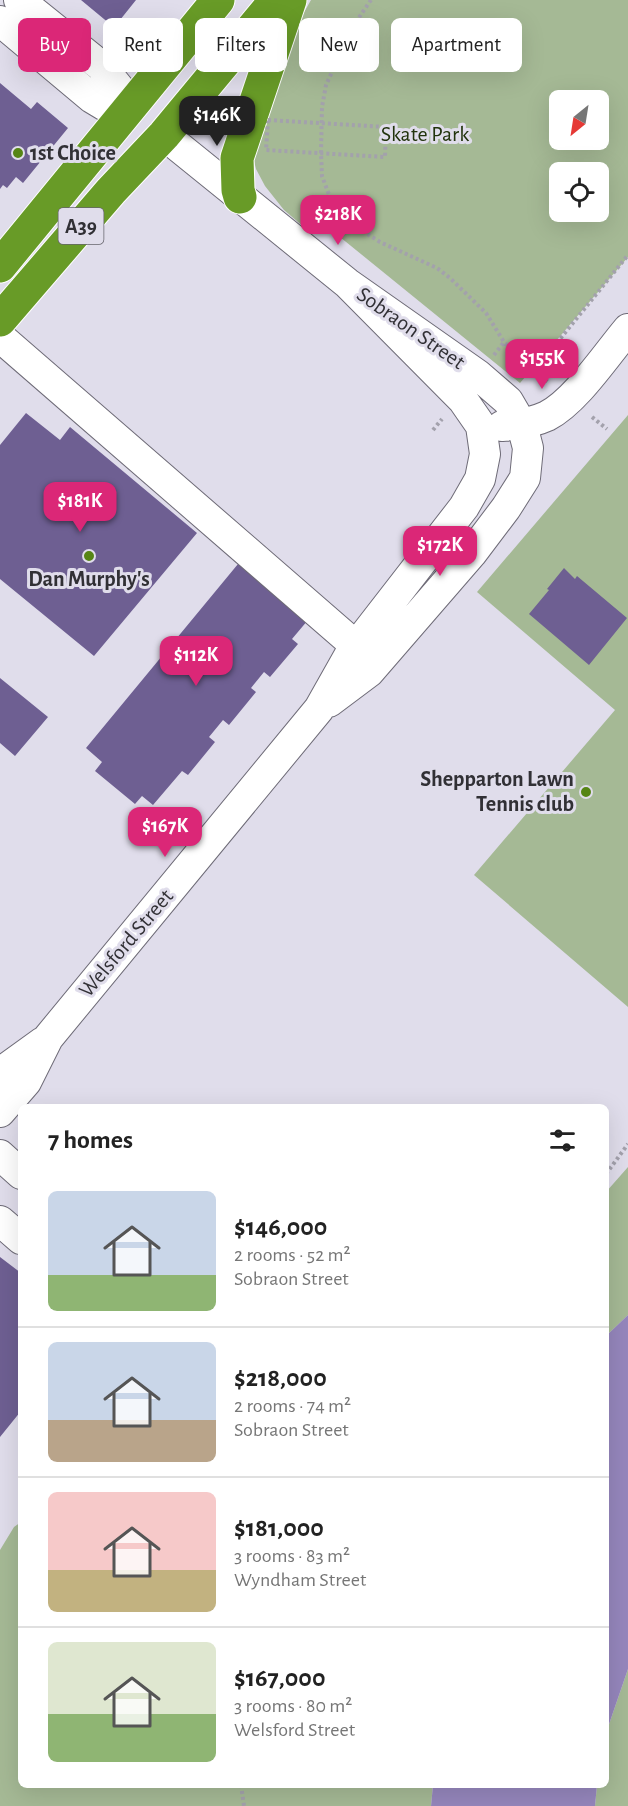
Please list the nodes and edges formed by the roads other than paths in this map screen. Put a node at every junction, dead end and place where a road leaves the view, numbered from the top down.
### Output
1 (19, 0) edge
2 (218, 0) edge
3 (276, 0) edge
4 (290, 0) edge
5 (0, 21) edge
6 (127, 110) junction
7 (164, 135) junction
8 (240, 197) junction
9 (0, 266) edge
10 (346, 283) junction
11 (0, 320) edge
12 (628, 329) edge
13 (0, 338) edge
14 (522, 425) junction
15 (481, 426) junction
16 (356, 646) junction
17 (319, 709) junction
18 (48, 1038) junction
19 (0, 1077) edge
20 (0, 1112) edge
21 (0, 1155) edge
22 (18, 1171) edge
23 (0, 1221) edge
24 (18, 1236) edge

1 - 6 street
2 - 6 highway, A39
3 - 7 highway, A39
4 - 8 highway
5 - 6 street
6 - 7 highway
6 - 9 highway, A39
7 - 8 street, Sobraon Street
7 - 11 highway, A39
8 - 10 street, Sobraon Street
10 - 14 street, Sobraon Street
10 - 15 street, Sobraon Street
12 - 14 street
13 - 16 street
14 - 15 street
14 - 17 street, Welsford Street
15 - 16 street, Welsford Street
16 - 17 street, Welsford Street
17 - 18 street, Welsford Street
18 - 19 street, Welsford Street
18 - 20 street, Welsford Street
21 - 22 street
23 - 24 street

